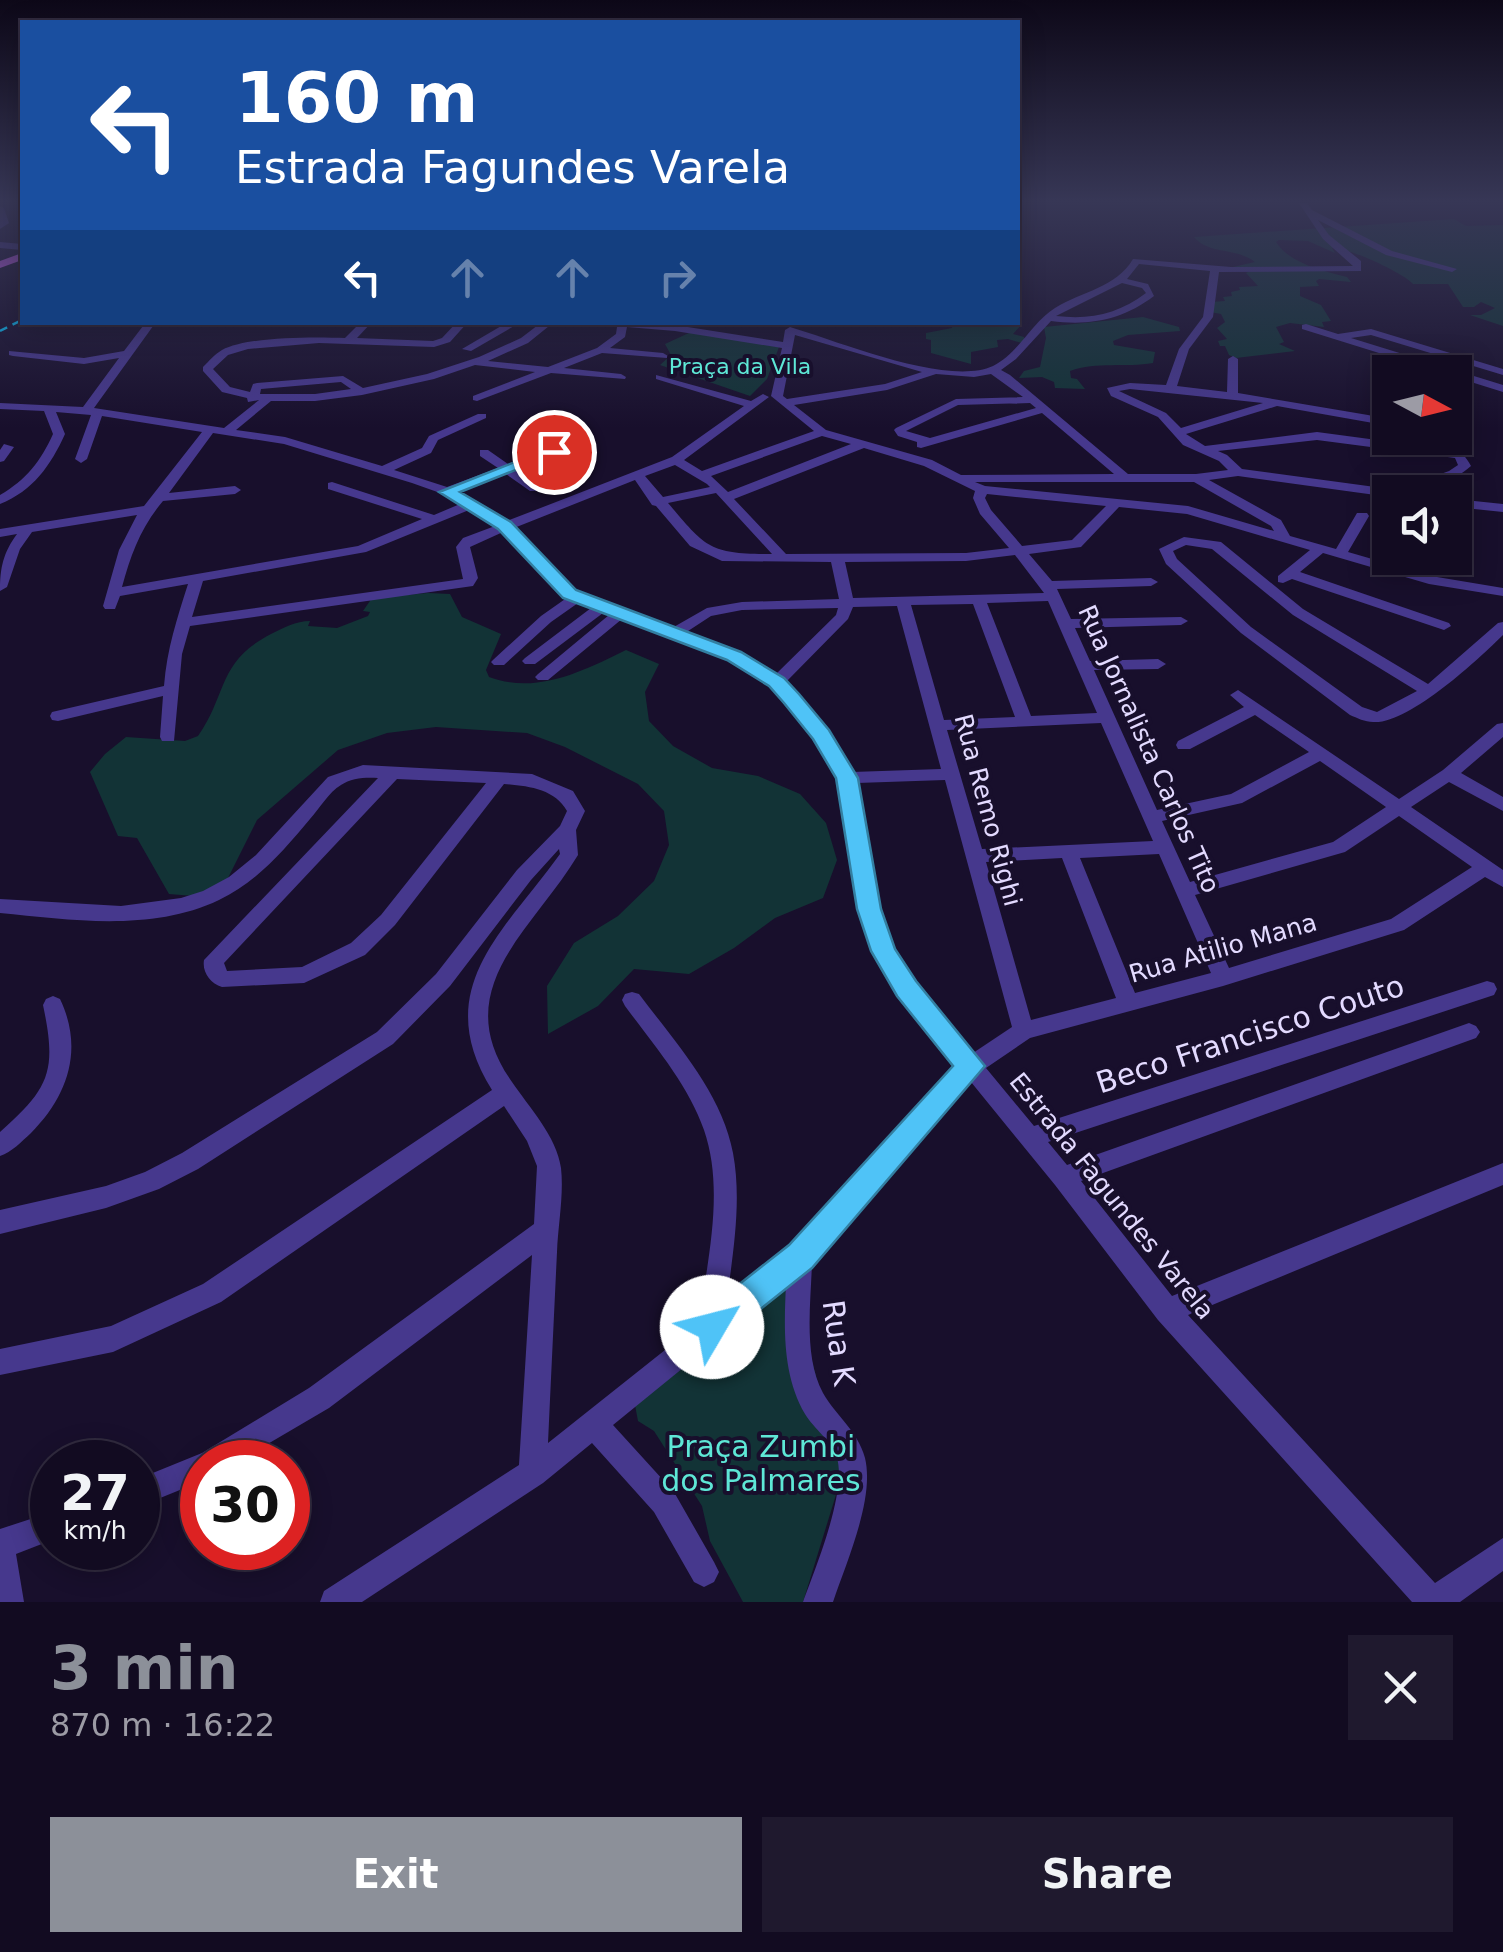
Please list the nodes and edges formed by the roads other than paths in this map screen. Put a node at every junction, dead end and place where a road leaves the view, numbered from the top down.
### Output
1 (1124, 278) edge
2 (1214, 278) edge
3 (1122, 280) junction
4 (1049, 318) junction
5 (149, 325) edge
6 (364, 325) edge
7 (459, 325) edge
8 (511, 325) edge
9 (545, 325) edge
10 (622, 325) edge
11 (637, 325) edge
12 (786, 326) edge
13 (1306, 327) dead end
14 (1337, 337) junction
15 (348, 341) junction
16 (788, 346) junction
17 (467, 349) dead end
18 (601, 350) junction
19 (13, 353) dead end
20 (126, 354) junction
21 (1394, 355) edge
22 (662, 356) dead end
23 (1233, 359) dead end
24 (474, 362) junction
25 (550, 370) junction
26 (992, 370) junction
27 (933, 372) junction
28 (1503, 372) edge
29 (660, 376) dead end
30 (621, 377) dead end
31 (1472, 379) edge
32 (1170, 389) junction
33 (1503, 389) edge
34 (362, 392) junction
35 (1232, 397) junction
36 (477, 398) dead end
37 (252, 400) junction
38 (266, 400) junction
39 (774, 400) junction
40 (1030, 400) junction
41 (1275, 403) junction
42 (0, 406) edge
43 (48, 407) junction
44 (748, 407) junction
45 (1041, 410) junction
46 (92, 412) junction
47 (482, 416) dead end
48 (1372, 420) edge
49 (208, 432) junction
50 (226, 432) junction
51 (822, 432) junction
52 (1178, 433) junction
53 (928, 442) junction
54 (864, 444) junction
55 (1204, 449) junction
56 (554, 452) dead end
57 (895, 452) junction
58 (484, 454) dead end
59 (1458, 455) edge
60 (1462, 457) junction
61 (81, 459) dead end
62 (676, 460) junction
63 (384, 469) junction
64 (507, 470) junction
65 (1238, 472) junction
66 (702, 475) junction
67 (1451, 475) edge
68 (638, 476) junction
69 (1124, 476) junction
70 (958, 478) junction
71 (1196, 478) junction
72 (332, 486) dead end
73 (534, 488) dead end
74 (235, 490) dead end
75 (982, 490) junction
76 (1372, 491) edge
77 (447, 492) junction
78 (722, 493) junction
79 (158, 498) junction
80 (0, 500) edge
81 (657, 502) junction
82 (1116, 503) junction
83 (1472, 505) edge
84 (469, 506) junction
85 (1503, 508) edge
86 (146, 510) junction
87 (1362, 516) dead end
88 (437, 520) junction
89 (504, 526) junction
90 (28, 528) junction
91 (0, 532) edge
92 (1284, 536) junction
93 (1321, 548) junction
94 (7, 550) edge
95 (1020, 552) junction
96 (1340, 554) junction
97 (783, 558) junction
98 (837, 558) junction
99 (1291, 574) junction
100 (196, 578) junction
101 (1151, 582) dead end
102 (1268, 587) junction
103 (0, 588) edge
104 (1050, 591) junction
105 (1503, 592) edge
106 (577, 598) junction
107 (978, 600) junction
108 (903, 602) junction
109 (847, 603) junction
110 (609, 611) junction
111 (1182, 621) dead end
112 (182, 623) junction
113 (1065, 624) junction
114 (1444, 626) dead end
115 (1503, 626) edge
116 (674, 633) junction
117 (499, 662) dead end
118 (530, 662) dead end
119 (1158, 664) dead end
120 (1084, 666) junction
121 (543, 677) dead end
122 (776, 682) junction
123 (169, 690) junction
124 (1427, 690) junction
125 (1238, 695) dead end
126 (1256, 708) junction
127 (58, 716) dead end
128 (1106, 718) junction
129 (1026, 723) junction
130 (940, 725) junction
131 (1503, 728) edge
132 (168, 737) dead end
133 (1184, 745) dead end
134 (1319, 754) junction
135 (393, 772) junction
136 (951, 774) junction
137 (1450, 774) junction
138 (500, 778) junction
139 (847, 778) junction
140 (1503, 805) edge
141 (1399, 808) junction
142 (1152, 818) junction
143 (567, 830) junction
144 (1166, 848) junction
145 (1069, 853) junction
146 (973, 856) junction
147 (1494, 874) edge
148 (1187, 890) junction
149 (0, 906) edge
150 (1223, 978) junction
151 (1487, 989) dead end
152 (632, 1000) dead end
153 (1129, 1004) junction
154 (53, 1005) dead end
155 (1024, 1031) junction
156 (1468, 1032) dead end
157 (970, 1066) junction
158 (505, 1093) junction
159 (1031, 1136) junction
160 (0, 1146) edge
161 (1503, 1174) edge
162 (1063, 1176) junction
163 (0, 1222) edge
164 (547, 1230) junction
165 (800, 1256) junction
166 (1167, 1310) junction
167 (712, 1327) junction
168 (0, 1362) edge
169 (592, 1424) junction
170 (249, 1440) edge
171 (534, 1473) junction
172 (30, 1534) edge
173 (0, 1545) edge
174 (1503, 1554) edge
175 (704, 1572) dead end
176 (9, 1602) edge
177 (335, 1602) edge
178 (818, 1602) edge
179 (1433, 1602) edge

1 - 3 street
2 - 32 street
3 - 4 street
3 - 4 street
4 - 26 street
5 - 20 street
6 - 15 street
7 - 15 street
8 - 17 street
9 - 24 street
10 - 18 street
11 - 16 street
12 - 16 street
12 - 27 street
13 - 14 street
14 - 21 street
14 - 28 street
15 - 37 street
16 - 39 street
18 - 22 street
18 - 25 street
19 - 20 street
20 - 46 street
23 - 35 street
24 - 25 street
24 - 34 street
25 - 30 street
25 - 36 street
26 - 27 street
26 - 40 street
27 - 39 street
29 - 44 street
31 - 33 street
32 - 35 street
32 - 52 street
34 - 37 street
34 - 38 street
35 - 41 street
37 - 38 street
38 - 50 street
39 - 44 street
39 - 51 street
40 - 45 street
40 - 53 street
41 - 48 street
41 - 52 street
42 - 43 street, Estrada Fagundes Varela
43 - 46 street, Estrada Fagundes Varela
43 - 80 street
44 - 62 street
45 - 53 street
45 - 69 street
46 - 49 street, Estrada Fagundes Varela
46 - 61 street
47 - 63 street
49 - 50 street, Estrada Fagundes Varela
49 - 79 street
50 - 63 street, Estrada Fagundes Varela
51 - 54 street
51 - 66 street
52 - 55 street
53 - 57 street
54 - 57 street
54 - 78 street
55 - 60 street
55 - 65 street
56 - 64 street
57 - 70 street
58 - 64 street
59 - 60 street
60 - 67 street
62 - 66 street
62 - 68 street
63 - 77 street, Estrada Fagundes Varela
64 - 73 street
64 - 77 street
65 - 71 street
65 - 76 street
66 - 78 street
68 - 81 street
68 - 89 street
69 - 70 street
69 - 71 street
70 - 75 street
71 - 92 street
72 - 88 street
74 - 79 street
75 - 82 street
75 - 95 street, Rua Jornalista Carlos Tito
77 - 84 street, Estrada Fagundes Varela
78 - 81 street
78 - 97 street
79 - 86 street
81 - 97 street
82 - 92 street
82 - 95 street
83 - 85 street
84 - 88 street
84 - 89 street, Estrada Fagundes Varela
86 - 90 street
86 - 100 street
87 - 96 street
88 - 100 street
89 - 106 street, Estrada Fagundes Varela
89 - 112 street
90 - 91 street
90 - 94 street
92 - 93 street
93 - 96 street
93 - 99 street
94 - 103 street
95 - 98 street
95 - 104 street, Rua Jornalista Carlos Tito
96 - 105 street
97 - 98 street
98 - 109 street
99 - 102 street
99 - 114 street
100 - 112 street
101 - 104 street
102 - 124 street
102 - 124 street
104 - 107 street
104 - 113 street, Rua Jornalista Carlos Tito
106 - 110 street, Estrada Fagundes Varela
106 - 117 street
107 - 108 street
107 - 129 street
108 - 109 street
108 - 130 street, Rua Remo Righi
109 - 116 street
109 - 122 street
110 - 116 street, Estrada Fagundes Varela
110 - 118 street
110 - 121 street
111 - 113 street
112 - 123 street
113 - 120 street, Rua Jornalista Carlos Tito
115 - 124 street
116 - 122 street, Estrada Fagundes Varela
119 - 120 street
120 - 128 street, Rua Jornalista Carlos Tito
122 - 139 street, Estrada Fagundes Varela
123 - 127 street
123 - 132 street
125 - 126 street
126 - 133 street
126 - 134 street
128 - 129 street
128 - 142 street, Rua Jornalista Carlos Tito
129 - 130 street
130 - 136 street, Rua Remo Righi
131 - 137 street
134 - 141 street
134 - 142 street
135 - 138 street
135 - 138 street
135 - 149 street
136 - 139 street
136 - 146 street, Rua Remo Righi
137 - 140 street
137 - 141 street
138 - 143 street
139 - 157 street, Estrada Fagundes Varela
141 - 147 street
141 - 148 street
142 - 144 street, Rua Jornalista Carlos Tito
143 - 158 street
143 - 163 street
144 - 145 street
144 - 148 street, Rua Jornalista Carlos Tito
145 - 146 street
145 - 153 street
146 - 155 street, Rua Remo Righi
147 - 150 street, Rua Atilio Mana
148 - 150 street, Rua Jornalista Carlos Tito
150 - 153 street, Rua Atilio Mana
151 - 159 street, Beco Francisco Couto
152 - 167 street
153 - 155 street, Rua Atilio Mana
154 - 160 street
155 - 157 street, Rua Atilio Mana
156 - 162 street
157 - 159 street, Estrada Fagundes Varela
157 - 165 street, Rua Atilio Mana
158 - 164 street
158 - 168 street
159 - 162 street, Estrada Fagundes Varela
161 - 166 street
162 - 166 street, Estrada Fagundes Varela
164 - 170 street
164 - 171 street
165 - 167 street, Rua Atilio Mana
165 - 178 street, Rua K
166 - 179 street, Estrada Fagundes Varela
167 - 169 street, Rua Atilio Mana
169 - 171 street, Rua Atilio Mana
169 - 175 street
171 - 177 street, Rua Atilio Mana
172 - 173 street
173 - 176 street
174 - 179 street

